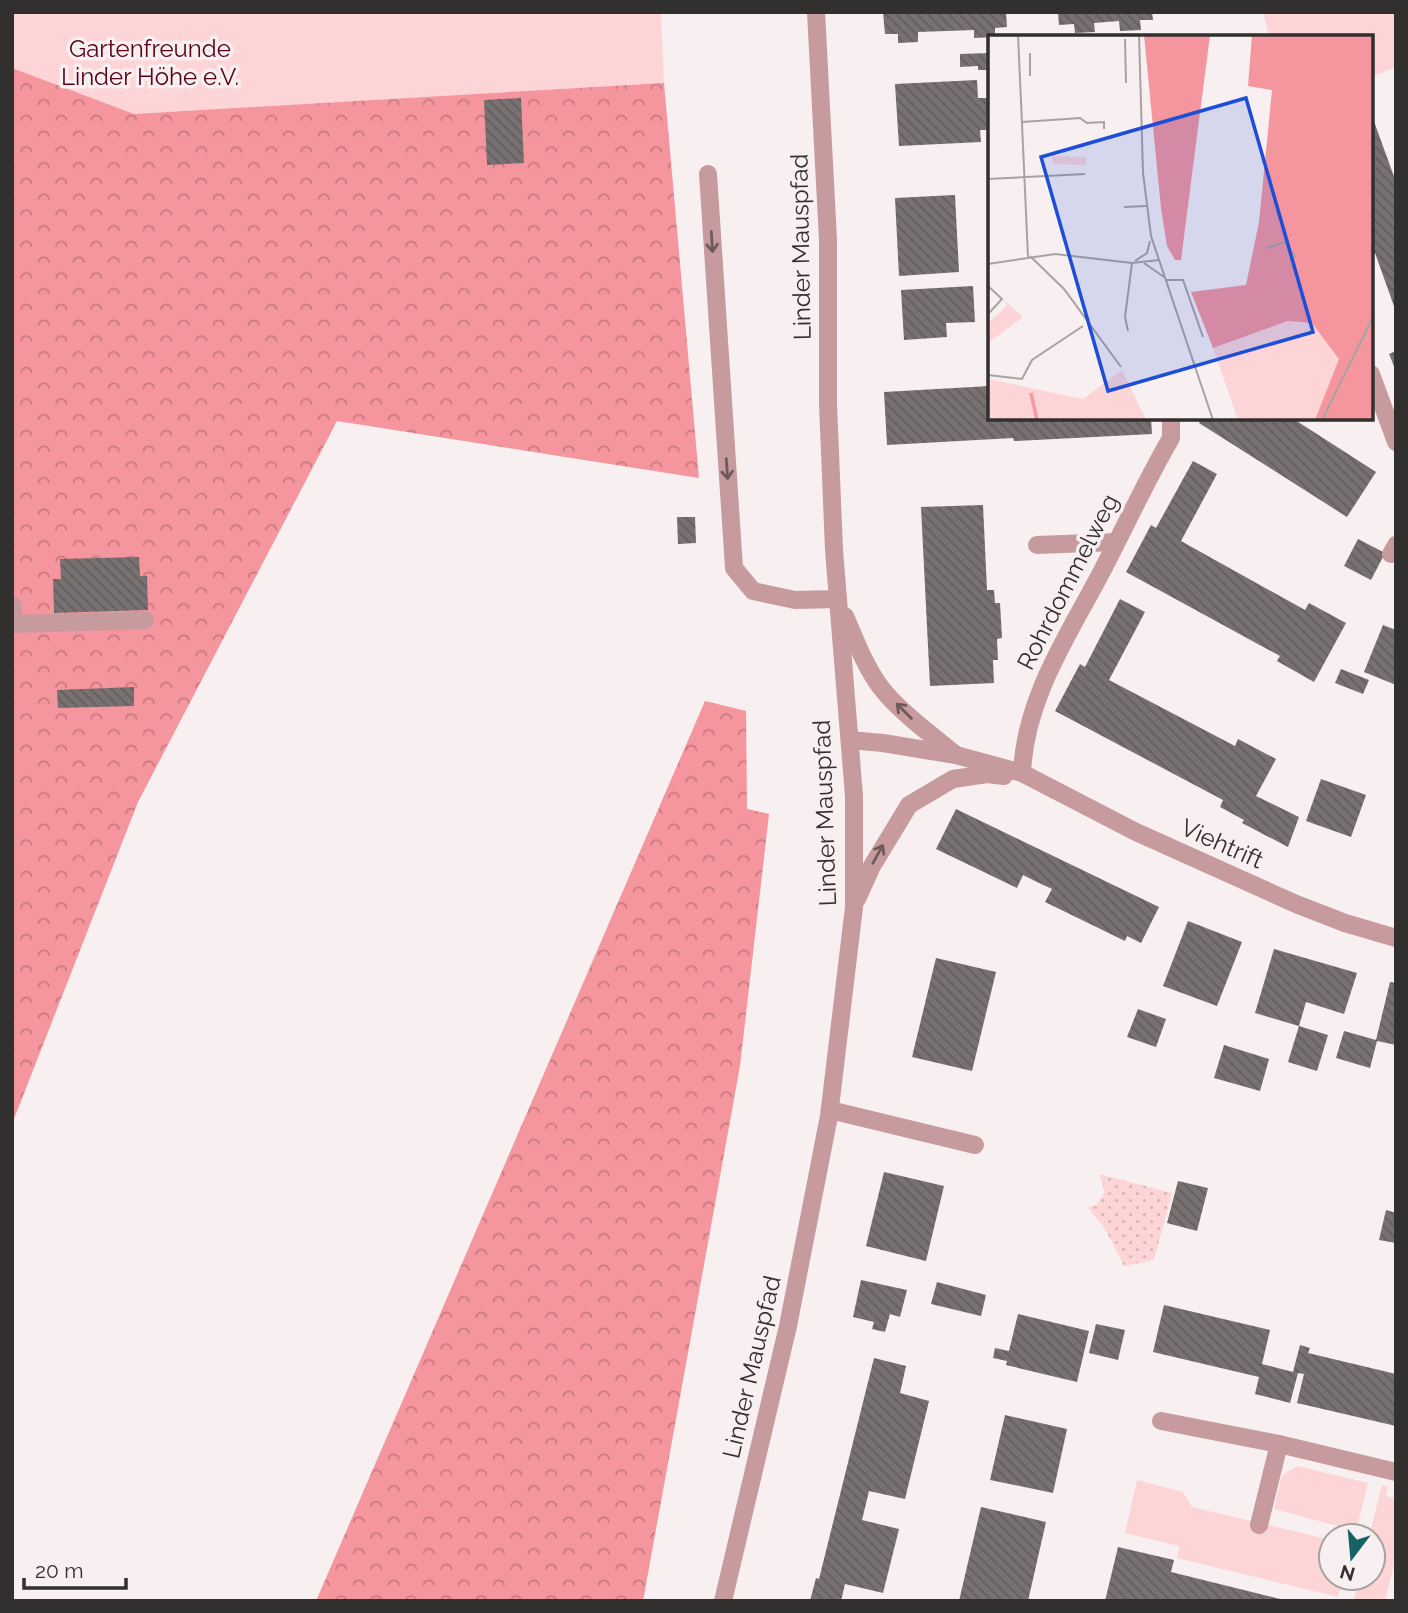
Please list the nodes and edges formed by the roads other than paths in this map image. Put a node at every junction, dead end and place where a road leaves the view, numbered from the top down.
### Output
1 (816, 12) edge
2 (708, 174) dead end
3 (1373, 379) edge
4 (1171, 420) edge
5 (1396, 442) edge
6 (1116, 542) junction
7 (1037, 545) dead end
8 (838, 599) junction
9 (12, 605) edge
10 (145, 620) dead end
11 (850, 740) junction
12 (956, 755) junction
13 (1029, 776) junction
14 (854, 906) junction
15 (1396, 938) edge
16 (830, 1110) junction
17 (975, 1145) dead end
18 (1161, 1421) dead end
19 (1279, 1444) junction
20 (1396, 1472) edge
21 (1259, 1525) dead end
22 (723, 1601) edge

1 - 8 street, Linder Mauspfad
2 -> 8 street
3 - 5 street
4 - 6 street, Rohrdommelweg
6 - 7 street
6 - 13 street, Rohrdommelweg
8 - 11 street, Linder Mauspfad
12 -> 8 street, Viehtrift
9 - 10 street
11 - 12 street, Viehtrift
11 - 14 street, Linder Mauspfad
12 - 13 street, Viehtrift
14 -> 13 street, Viehtrift
13 - 15 street, Viehtrift
14 - 16 street, Linder Mauspfad
16 - 17 street
16 - 22 street, Linder Mauspfad
18 - 19 street
19 - 20 street
19 - 21 street

